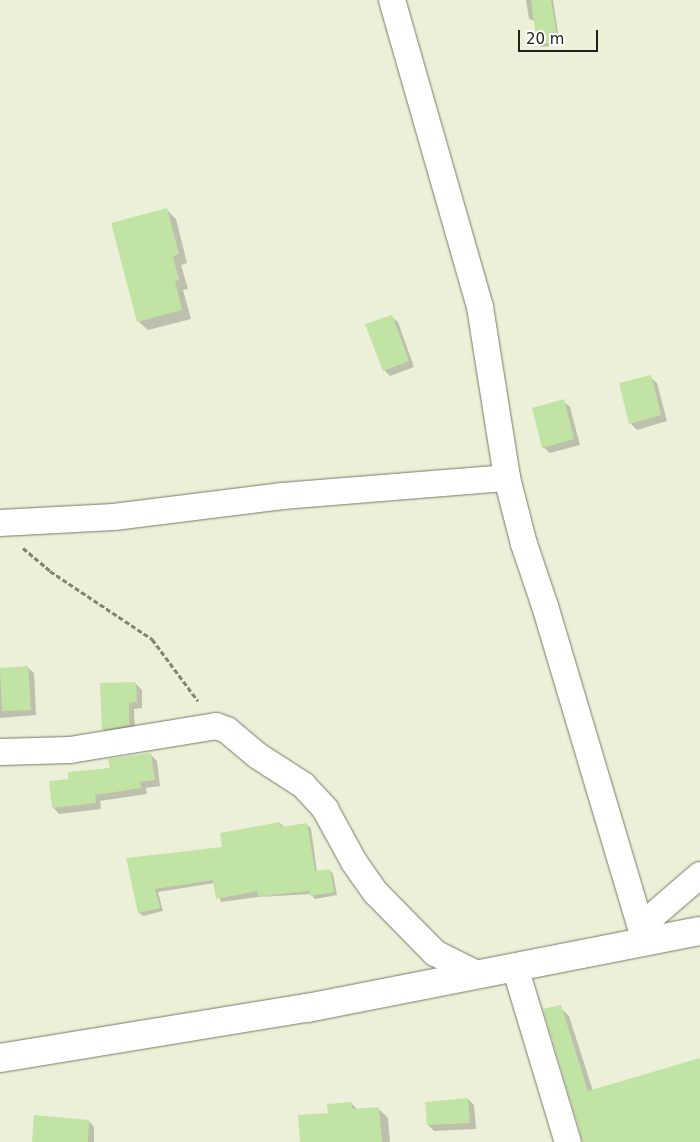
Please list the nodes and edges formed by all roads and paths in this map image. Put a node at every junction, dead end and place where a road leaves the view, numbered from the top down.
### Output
1 (392, 0) edge
2 (507, 478) junction
3 (1, 523) edge
4 (216, 726) junction
5 (0, 752) edge
6 (700, 875) edge
7 (700, 931) edge
8 (643, 933) junction
9 (515, 967) junction
10 (477, 974) junction
11 (0, 1058) edge
12 (568, 1142) edge

1 - 2 street
2 - 3 street
2 - 8 street
3 - 4 path
4 - 5 street
4 - 10 street
6 - 8 street
7 - 8 main road
8 - 9 main road
9 - 10 main road
9 - 12 street
10 - 11 main road

